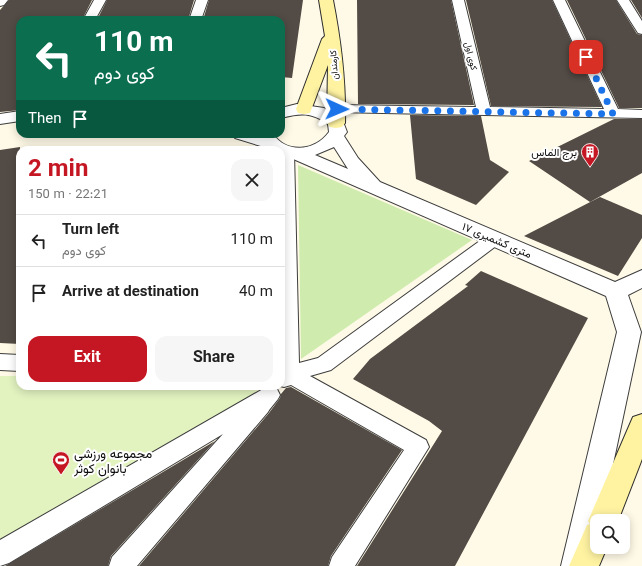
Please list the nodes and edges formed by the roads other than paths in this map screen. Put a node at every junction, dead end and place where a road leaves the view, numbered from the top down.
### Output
1 (2, 0) edge
2 (100, 0) edge
3 (202, 0) edge
4 (326, 0) edge
5 (458, 0) edge
6 (559, 0) edge
7 (623, 0) edge
8 (0, 3) edge
9 (92, 16) edge
10 (196, 16) edge
11 (642, 30) edge
12 (332, 31) junction
13 (304, 109) junction
14 (285, 111) edge
15 (484, 111) junction
16 (613, 114) junction
17 (642, 114) edge
18 (16, 117) edge
19 (0, 119) edge
20 (336, 123) junction
21 (266, 138) edge
22 (280, 146) edge
23 (285, 149) edge
24 (291, 152) junction
25 (378, 188) junction
26 (494, 239) junction
27 (285, 277) edge
28 (642, 278) edge
29 (616, 291) junction
30 (0, 362) edge
31 (16, 363) edge
32 (285, 380) edge
33 (285, 384) edge
34 (267, 390) edge
35 (273, 390) edge
36 (642, 425) edge
37 (606, 514) edge
38 (590, 552) edge
39 (0, 554) edge
40 (121, 566) edge
41 (341, 566) edge
42 (576, 566) edge
43 (584, 566) edge

1 - 8 street
2 - 9 street
3 - 10 street
4 - 12 main road, کارمندان
5 - 15 street, کوی اول
6 - 16 street
7 - 11 street
12 - 13 main road, کارمندان
12 - 20 main road, کارمندان
13 - 14 street
13 - 20 street
15 - 16 street
15 - 20 street
16 - 17 street
18 - 19 street
20 - 24 street
20 - 25 street
21 - 22 street, ۱۷ متری کشمیری
23 - 24 street, ۱۷ متری کشمیری
24 - 25 street, ۱۷ متری کشمیری
24 - 27 street
25 - 26 street, ۱۷ متری کشمیری
26 - 29 street, ۱۷ متری کشمیری
26 - 32 street
28 - 29 street
29 - 42 street
30 - 31 street
33 - 41 street
34 - 39 street
35 - 40 street
36 - 37 main road
38 - 43 main road

